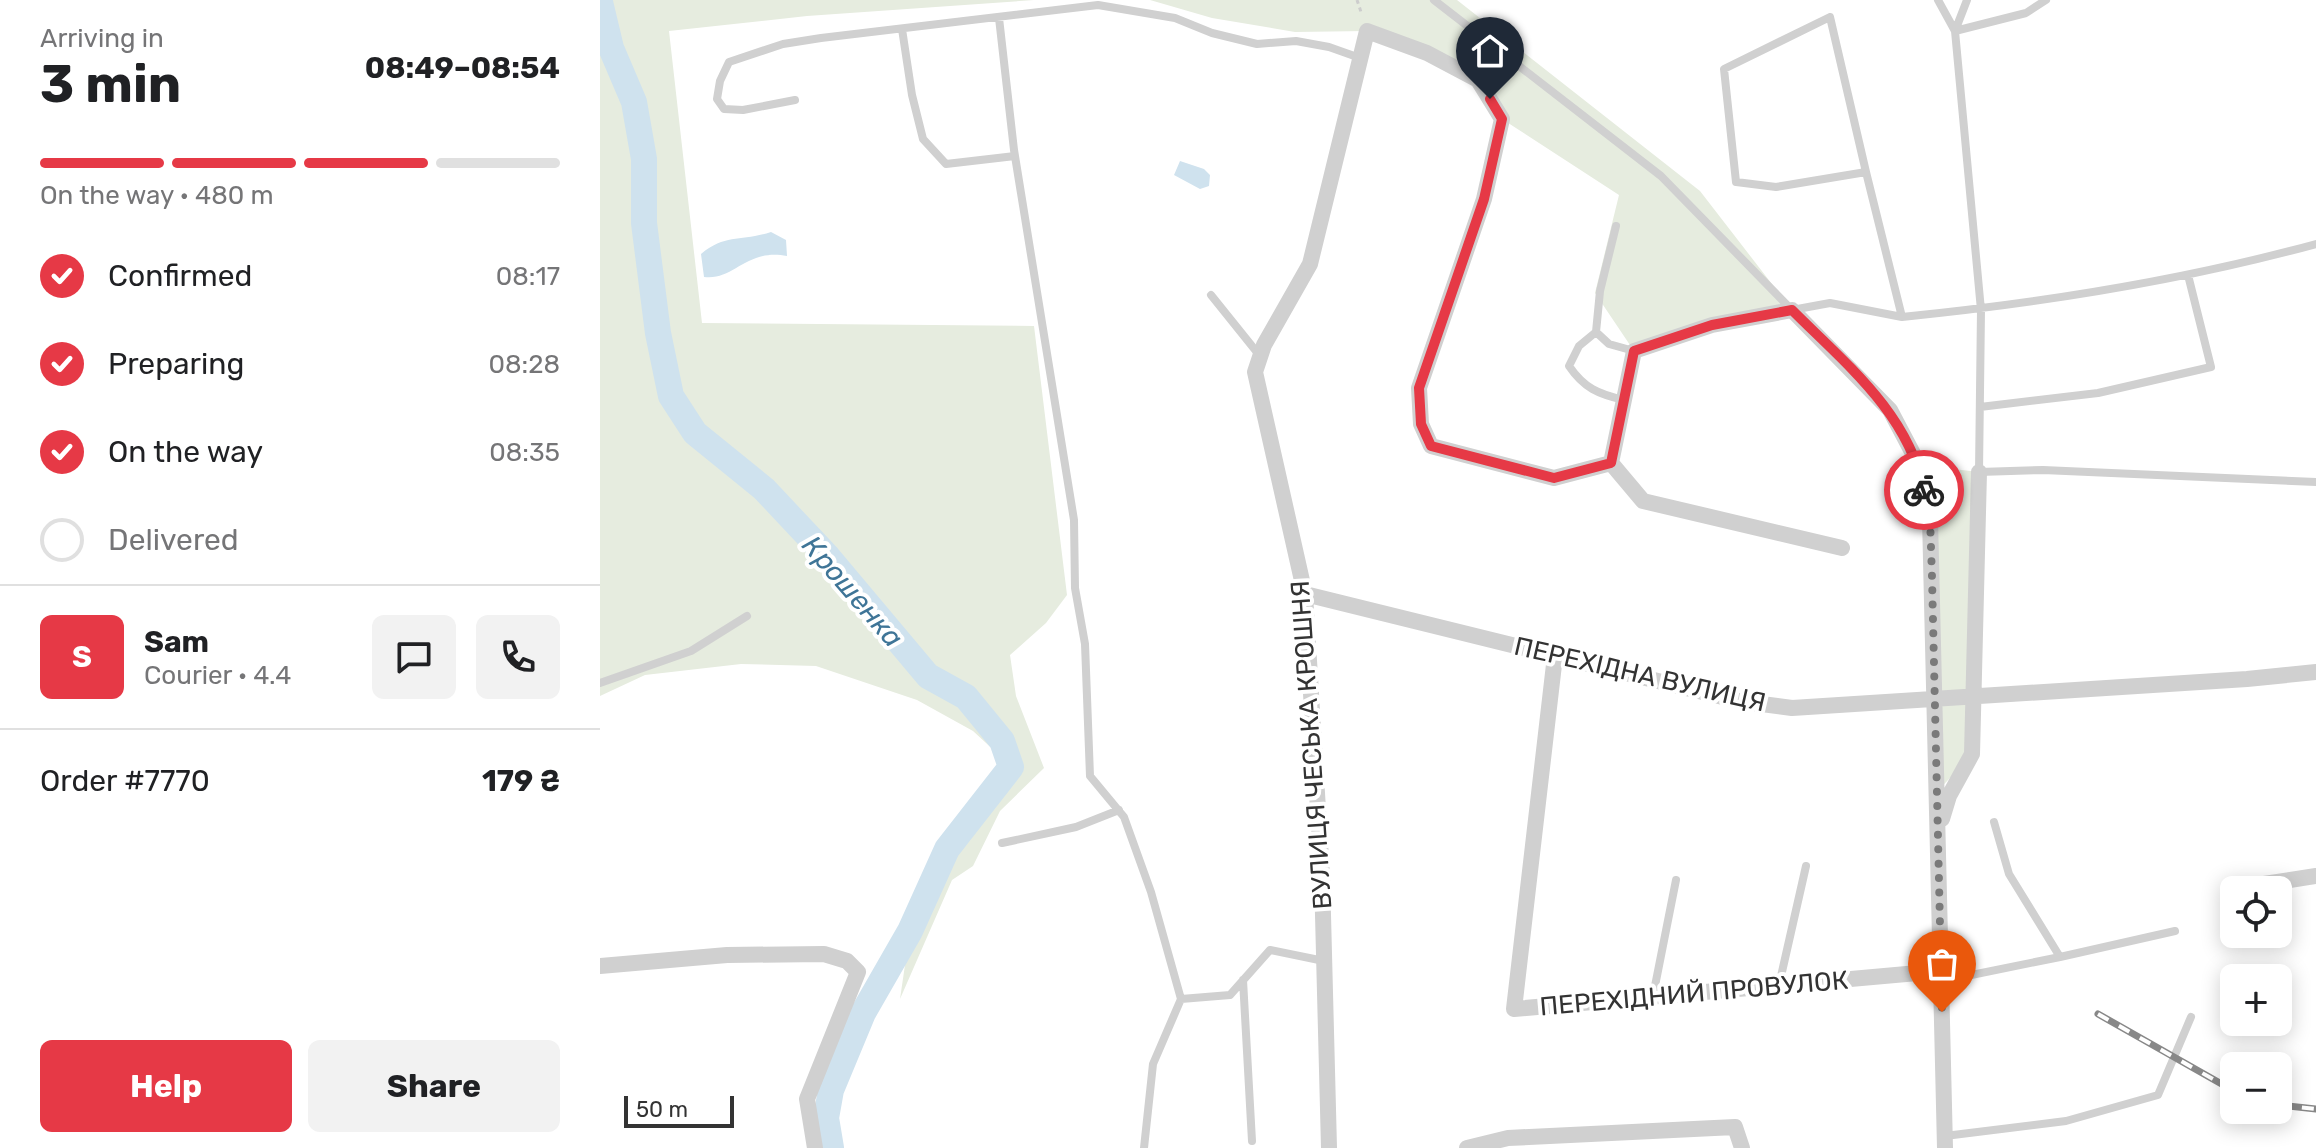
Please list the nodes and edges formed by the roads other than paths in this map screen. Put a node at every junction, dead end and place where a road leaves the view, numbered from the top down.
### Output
1 (1434, 0) edge
2 (1938, 0) edge
3 (1967, 0) edge
4 (2046, 0) edge
5 (999, 18) junction
6 (902, 29) junction
7 (1955, 31) junction
8 (1360, 58) junction
9 (795, 100) dead end
10 (1015, 156) junction
11 (1866, 172) junction
12 (1616, 226) dead end
13 (2316, 244) edge
14 (2188, 275) junction
15 (1211, 295) dead end
16 (1792, 310) junction
17 (1981, 310) junction
18 (1902, 317) junction
19 (1596, 332) junction
20 (1634, 351) junction
21 (1260, 356) junction
22 (1625, 400) junction
23 (1980, 407) junction
24 (1611, 463) junction
25 (1979, 472) junction
26 (2316, 482) edge
27 (1842, 548) dead end
28 (1305, 594) junction
29 (747, 616) dead end
30 (1555, 656) junction
31 (2316, 672) edge
32 (600, 683) edge
33 (1972, 696) junction
34 (1935, 698) junction
35 (1119, 810) junction
36 (1994, 822) dead end
37 (1938, 836) junction
38 (1002, 843) dead end
39 (1806, 866) dead end
40 (2316, 876) edge
41 (1676, 880) dead end
42 (2292, 880) edge
43 (2175, 931) dead end
44 (2060, 957) junction
45 (1324, 961) junction
46 (600, 966) edge
47 (1941, 976) junction
48 (1243, 980) junction
49 (1779, 985) junction
50 (1653, 996) junction
51 (1181, 999) junction
52 (2191, 1017) dead end
53 (1252, 1141) dead end
54 (1945, 1142) edge
55 (815, 1148) edge
56 (1144, 1148) edge
57 (1329, 1148) edge
58 (1467, 1148) edge
59 (1742, 1148) edge

1 - 16 lane
2 - 7 lane
3 - 7 lane
4 - 7 lane
5 - 6 lane
5 - 8 lane
5 - 10 lane
6 - 9 lane
6 - 10 lane
7 - 17 lane
8 - 21 street, ВУЛИЦЯ ЧЕСЬКА КРОШНЯ
8 - 24 street, ВУЛИЦЯ ЧЕСЬКА КРОШНЯ
10 - 35 lane
11 - 11 lane
11 - 18 lane
12 - 19 lane
13 - 14 lane
14 - 17 lane
14 - 23 lane
15 - 21 lane
16 - 18 lane
16 - 20 street
16 - 34 street
17 - 18 lane
17 - 23 lane
19 - 20 lane
19 - 22 lane
20 - 22 street
21 - 28 street, ВУЛИЦЯ ЧЕСЬКА КРОШНЯ
22 - 24 street
23 - 25 lane
24 - 27 street
25 - 26 lane
25 - 33 street
28 - 30 street, ПЕРЕХІДНА ВУЛИЦЯ
28 - 45 street, ВУЛИЦЯ ЧЕСЬКА КРОШНЯ
29 - 32 lane
30 - 34 street, ПЕРЕХІДНА ВУЛИЦЯ
30 - 50 street, ПЕРЕХІДНИЙ ПРОВУЛОК
31 - 33 street, ПЕРЕХІДНА ВУЛИЦЯ
33 - 34 street, ПЕРЕХІДНА ВУЛИЦЯ
33 - 37 street
34 - 37 street
35 - 38 lane
35 - 51 lane
36 - 44 lane
37 - 47 street
39 - 49 lane
40 - 42 street
41 - 50 lane
43 - 44 lane
44 - 47 lane
45 - 48 lane
45 - 57 street, ВУЛИЦЯ ЧЕСЬКА КРОШНЯ
46 - 55 street
47 - 49 street, ПЕРЕХІДНИЙ ПРОВУЛОК
47 - 54 street
48 - 51 lane
48 - 53 lane
49 - 50 street, ПЕРЕХІДНИЙ ПРОВУЛОК
51 - 56 lane
52 - 54 lane
58 - 59 street

